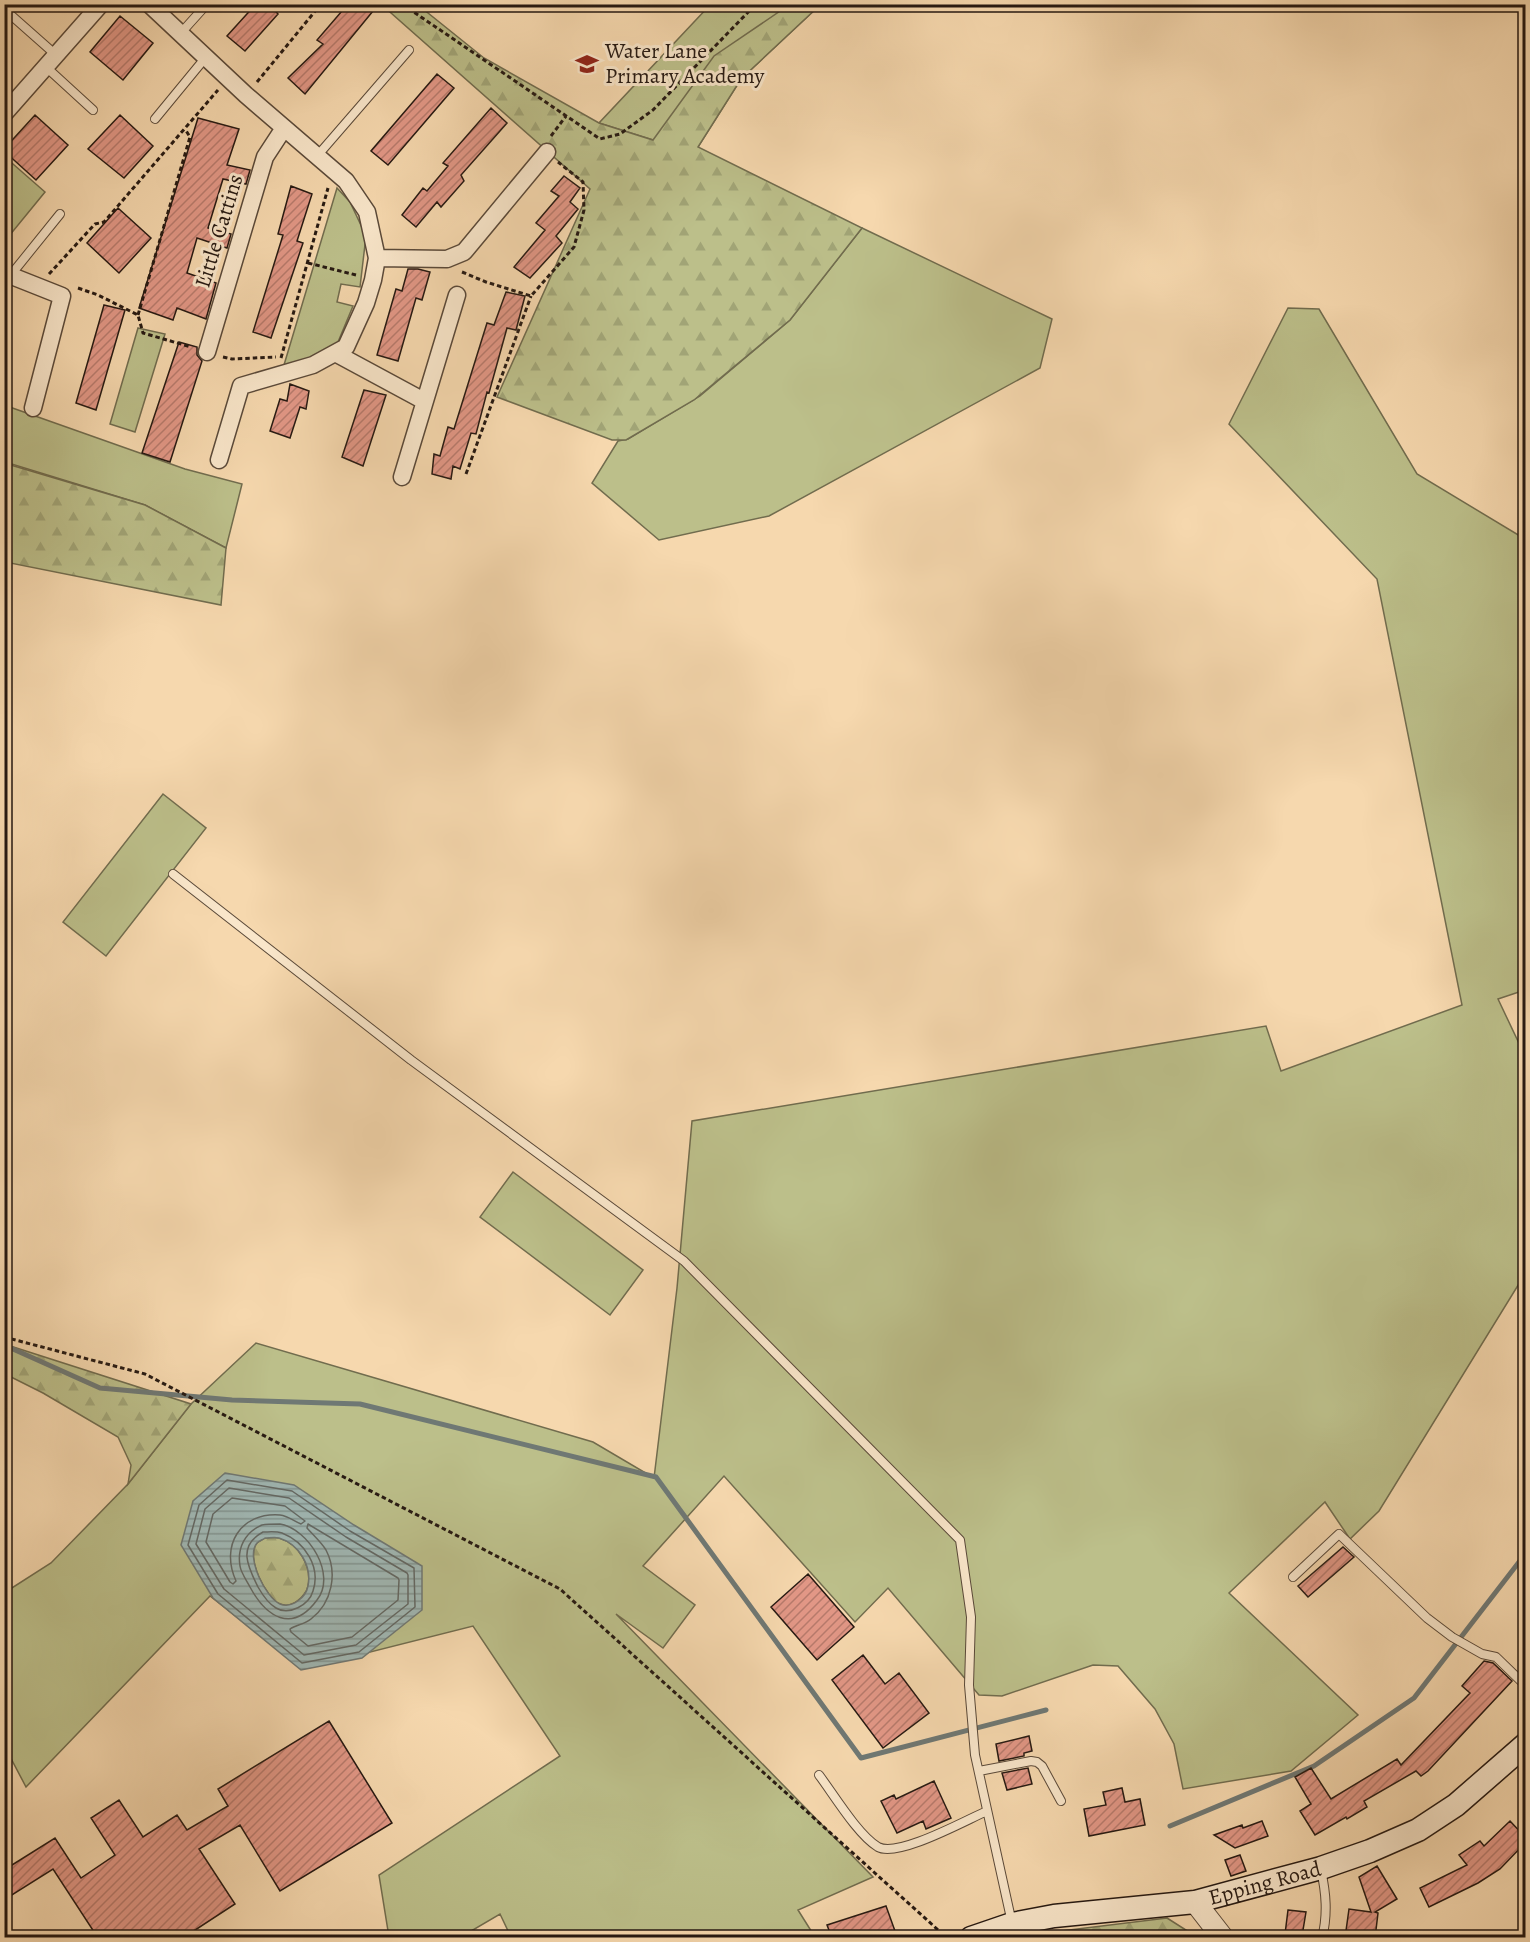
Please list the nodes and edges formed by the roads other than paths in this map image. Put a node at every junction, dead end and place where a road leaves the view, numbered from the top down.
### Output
1 (101, 4) edge
2 (149, 4) edge
3 (207, 4) edge
4 (4, 9) edge
5 (180, 34) junction
6 (409, 50) dead end
7 (206, 57) junction
8 (51, 61) junction
9 (93, 110) dead end
10 (4, 114) edge
11 (155, 119) dead end
12 (284, 128) junction
13 (547, 146) road end
14 (318, 155) junction
15 (60, 214) dead end
16 (377, 258) junction
17 (7, 274) edge
18 (457, 295) dead end
19 (207, 352) road end
20 (335, 353) junction
21 (424, 401) junction
22 (33, 408) dead end
23 (219, 460) dead end
24 (402, 477) dead end
25 (173, 874) dead end
26 (1293, 1577) dead end
27 (1526, 1686) edge
28 (1526, 1744) edge
29 (979, 1772) junction
30 (819, 1775) dead end
31 (1061, 1801) dead end
32 (987, 1811) junction
33 (1321, 1868) junction
34 (1195, 1902) junction
35 (1012, 1924) junction
36 (971, 1938) edge
37 (1223, 1938) edge
38 (1322, 1938) edge

1 - 8 street
2 - 5 street
3 - 5 lane
4 - 8 lane
5 - 7 street
6 - 14 lane
7 - 11 lane
7 - 12 street
8 - 9 lane
8 - 10 street
12 - 14 street
12 - 19 street, Little Cattins
13 - 16 street
14 - 16 street
15 - 17 lane
16 - 20 street
17 - 22 street
18 - 21 street
20 - 21 street
20 - 23 street
21 - 24 street
25 - 29 lane
26 - 27 lane
28 - 33 main road, Epping Road
29 - 31 lane
29 - 32 lane
30 - 32 lane
32 - 35 lane
33 - 34 main road, Epping Road
33 - 38 lane
34 - 35 main road, Epping Road
34 - 37 street
35 - 36 main road, Epping Road

